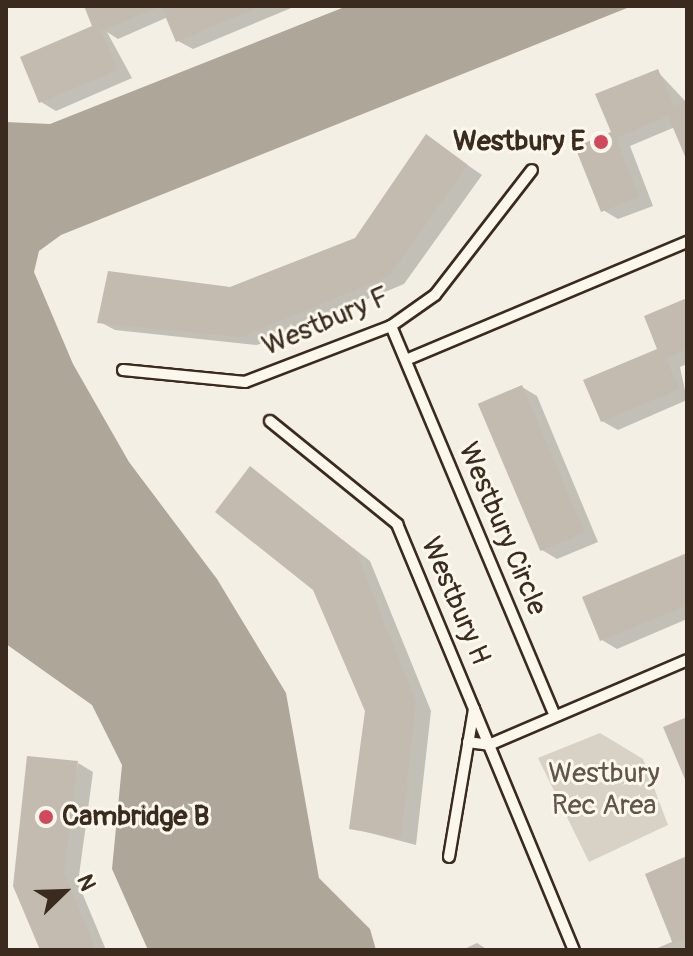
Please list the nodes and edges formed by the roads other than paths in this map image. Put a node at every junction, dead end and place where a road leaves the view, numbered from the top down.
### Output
1 (532, 170) dead end
2 (687, 242) edge
3 (391, 326) junction
4 (406, 360) junction
5 (123, 370) dead end
6 (270, 421) dead end
7 (687, 660) edge
8 (474, 709) junction
9 (555, 716) junction
10 (468, 742) junction
11 (489, 745) junction
12 (449, 857) dead end
13 (574, 950) edge

1 - 3 lane, Westbury F
2 - 4 lane
3 - 4 lane, Westbury Circle
3 - 5 lane, Westbury F
4 - 9 lane, Westbury Circle
6 - 8 lane, Westbury H
7 - 9 lane
8 - 10 lane, Westbury H
8 - 11 lane
9 - 11 lane
10 - 11 lane
10 - 12 lane, Westbury H
11 - 13 lane

